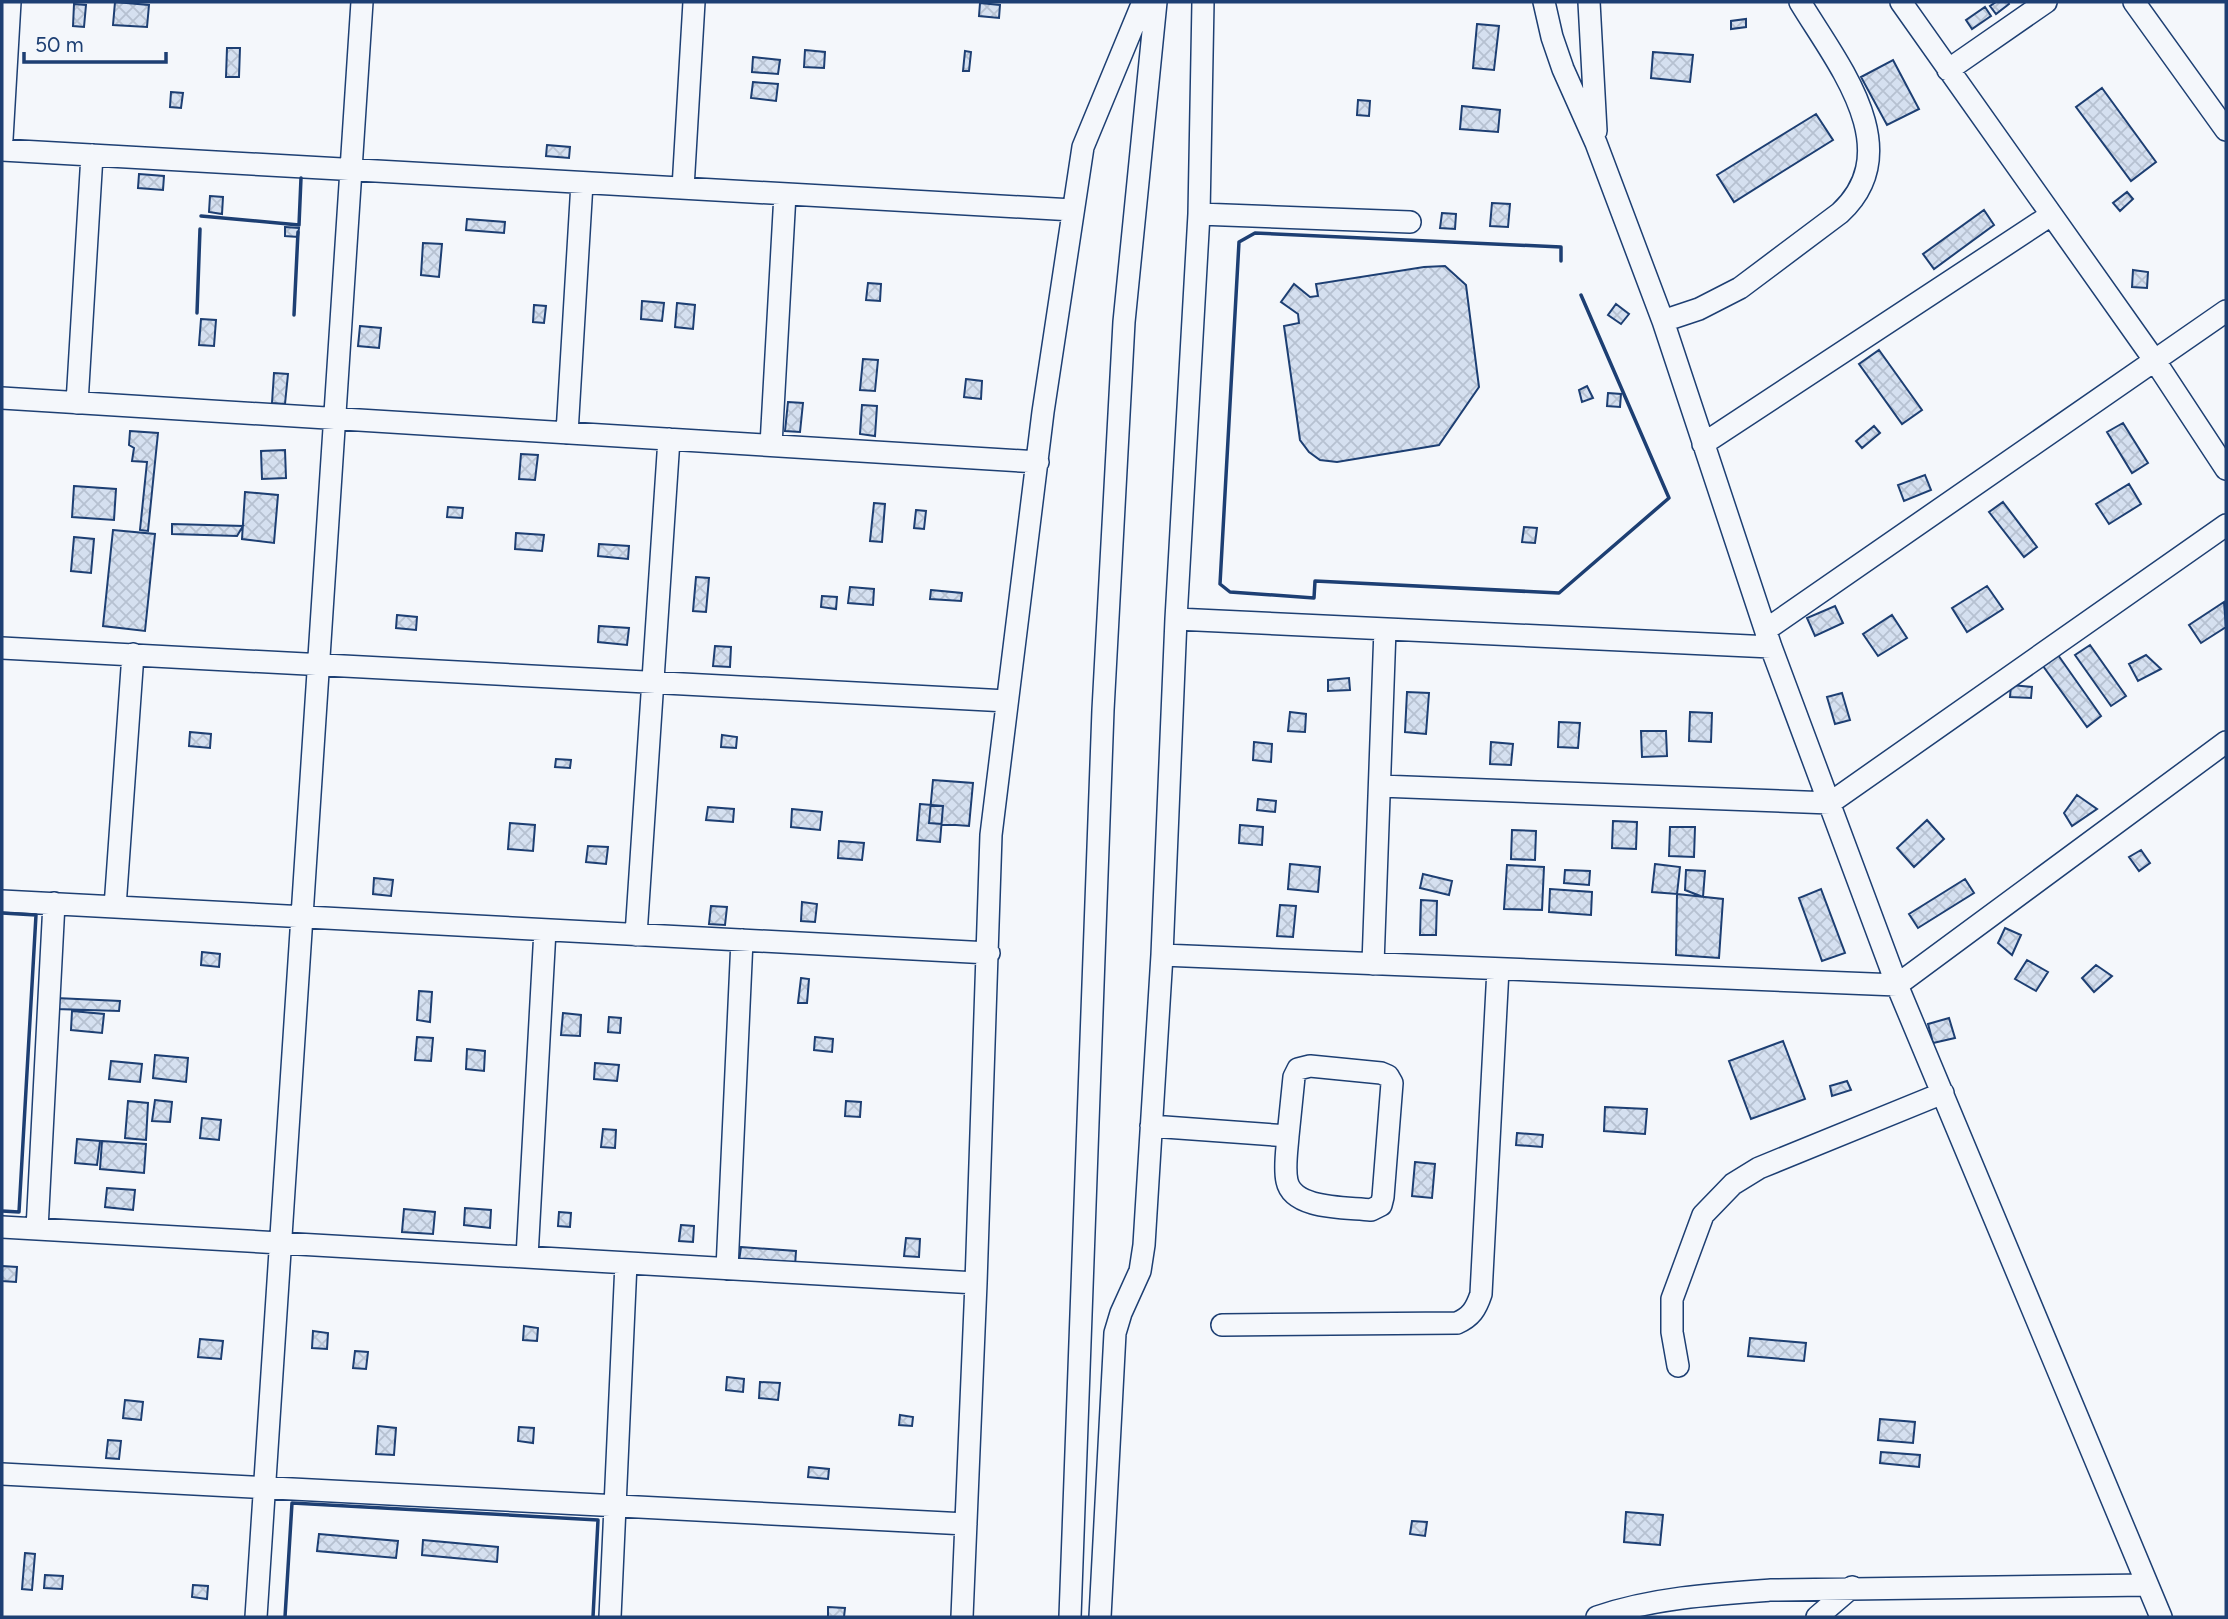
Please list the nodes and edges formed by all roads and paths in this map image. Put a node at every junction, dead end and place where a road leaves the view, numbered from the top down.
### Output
1 (10, 2) edge
2 (362, 2) edge
3 (694, 2) edge
4 (1143, 2) edge
5 (1156, 2) edge
6 (1203, 2) edge
7 (1544, 2) edge
8 (1589, 2) edge
9 (1800, 2) edge
10 (1901, 2) edge
11 (2046, 2) edge
12 (2134, 2) edge
13 (1948, 70) junction
14 (2226, 130) edge
15 (2, 139) edge
16 (1596, 143) junction
17 (2, 150) edge
18 (92, 155) junction
19 (351, 170) junction
20 (582, 183) junction
21 (682, 188) junction
22 (785, 194) junction
23 (1073, 211) junction
24 (1199, 214) junction
25 (2051, 215) junction
26 (1410, 222) dead end
27 (2226, 311) edge
28 (1663, 321) junction
29 (2155, 361) junction
30 (2, 398) edge
31 (77, 403) junction
32 (334, 418) junction
33 (567, 433) junction
34 (669, 439) junction
35 (1703, 444) junction
36 (771, 445) junction
37 (1038, 462) junction
38 (2226, 469) edge
39 (2226, 525) edge
40 (1176, 619) junction
41 (1385, 629) junction
42 (1769, 638) junction
43 (2, 648) edge
44 (133, 654) junction
45 (318, 664) junction
46 (653, 682) junction
47 (1007, 701) junction
48 (2226, 742) edge
49 (1380, 786) junction
50 (1830, 803) junction
51 (2, 901) edge
52 (54, 904) junction
53 (116, 907) junction
54 (302, 917) junction
55 (545, 930) junction
56 (636, 934) junction
57 (742, 940) junction
58 (989, 953) junction
59 (1162, 955) junction
60 (1373, 964) junction
61 (1498, 969) junction
62 (1897, 985) junction
63 (1943, 1093) junction
64 (1151, 1126) junction
65 (1288, 1136) junction
66 (2, 1227) edge
67 (37, 1228) junction
68 (280, 1242) junction
69 (527, 1257) junction
70 (626, 1263) junction
71 (727, 1269) junction
72 (976, 1283) junction
73 (1222, 1325) dead end
74 (1678, 1366) dead end
75 (2, 1474) edge
76 (264, 1488) junction
77 (615, 1506) junction
78 (966, 1524) junction
79 (2147, 1585) junction
80 (1852, 1587) junction
81 (256, 1617) edge
82 (610, 1617) edge
83 (962, 1617) edge
84 (1070, 1617) edge
85 (1100, 1617) edge
86 (1597, 1617) edge
87 (1817, 1617) edge
88 (2161, 1617) edge

1 - 15 street
2 - 19 street
3 - 21 street
4 - 23 street
5 - 84 street
6 - 24 street
7 - 16 street
8 - 16 street
9 - 28 street
10 - 13 street
11 - 13 street
12 - 14 street
13 - 25 street
16 - 28 street
17 - 18 street
18 - 19 street
18 - 31 street
19 - 20 street
19 - 32 street
20 - 21 street
20 - 33 street
21 - 22 street
22 - 23 street
22 - 36 street
23 - 37 street
24 - 26 street
24 - 40 street
25 - 29 street
25 - 35 street
27 - 29 street
28 - 35 street
29 - 38 street
29 - 42 street
30 - 31 street
31 - 32 street
32 - 33 street
32 - 45 street
33 - 34 street
34 - 36 street
34 - 46 street
35 - 42 street
36 - 37 street
37 - 47 street
39 - 50 street
40 - 41 street
40 - 59 street
41 - 42 street
41 - 49 street
42 - 50 street
43 - 44 street
44 - 45 street
44 - 53 street
45 - 46 street
45 - 54 street
46 - 47 street
46 - 56 street
47 - 58 street
48 - 62 street
49 - 50 street
49 - 60 street
50 - 62 street
51 - 52 street
52 - 53 street
52 - 67 street
53 - 54 street
54 - 55 street
54 - 68 street
55 - 56 street
55 - 69 street
56 - 57 street
57 - 58 street
57 - 71 street
58 - 72 street
59 - 60 street
59 - 64 street
60 - 61 street
61 - 62 street
61 - 73 street
62 - 63 street
63 - 74 street
63 - 79 street
64 - 65 street
64 - 85 street
65 - 65 street
66 - 67 street
67 - 68 street
68 - 69 street
68 - 76 street
69 - 70 street
70 - 71 street
70 - 77 street
71 - 72 street
72 - 78 street
75 - 76 street
76 - 77 street
76 - 81 street
77 - 78 street
77 - 82 street
78 - 83 street
79 - 80 street
79 - 88 street
80 - 86 street
80 - 87 street

